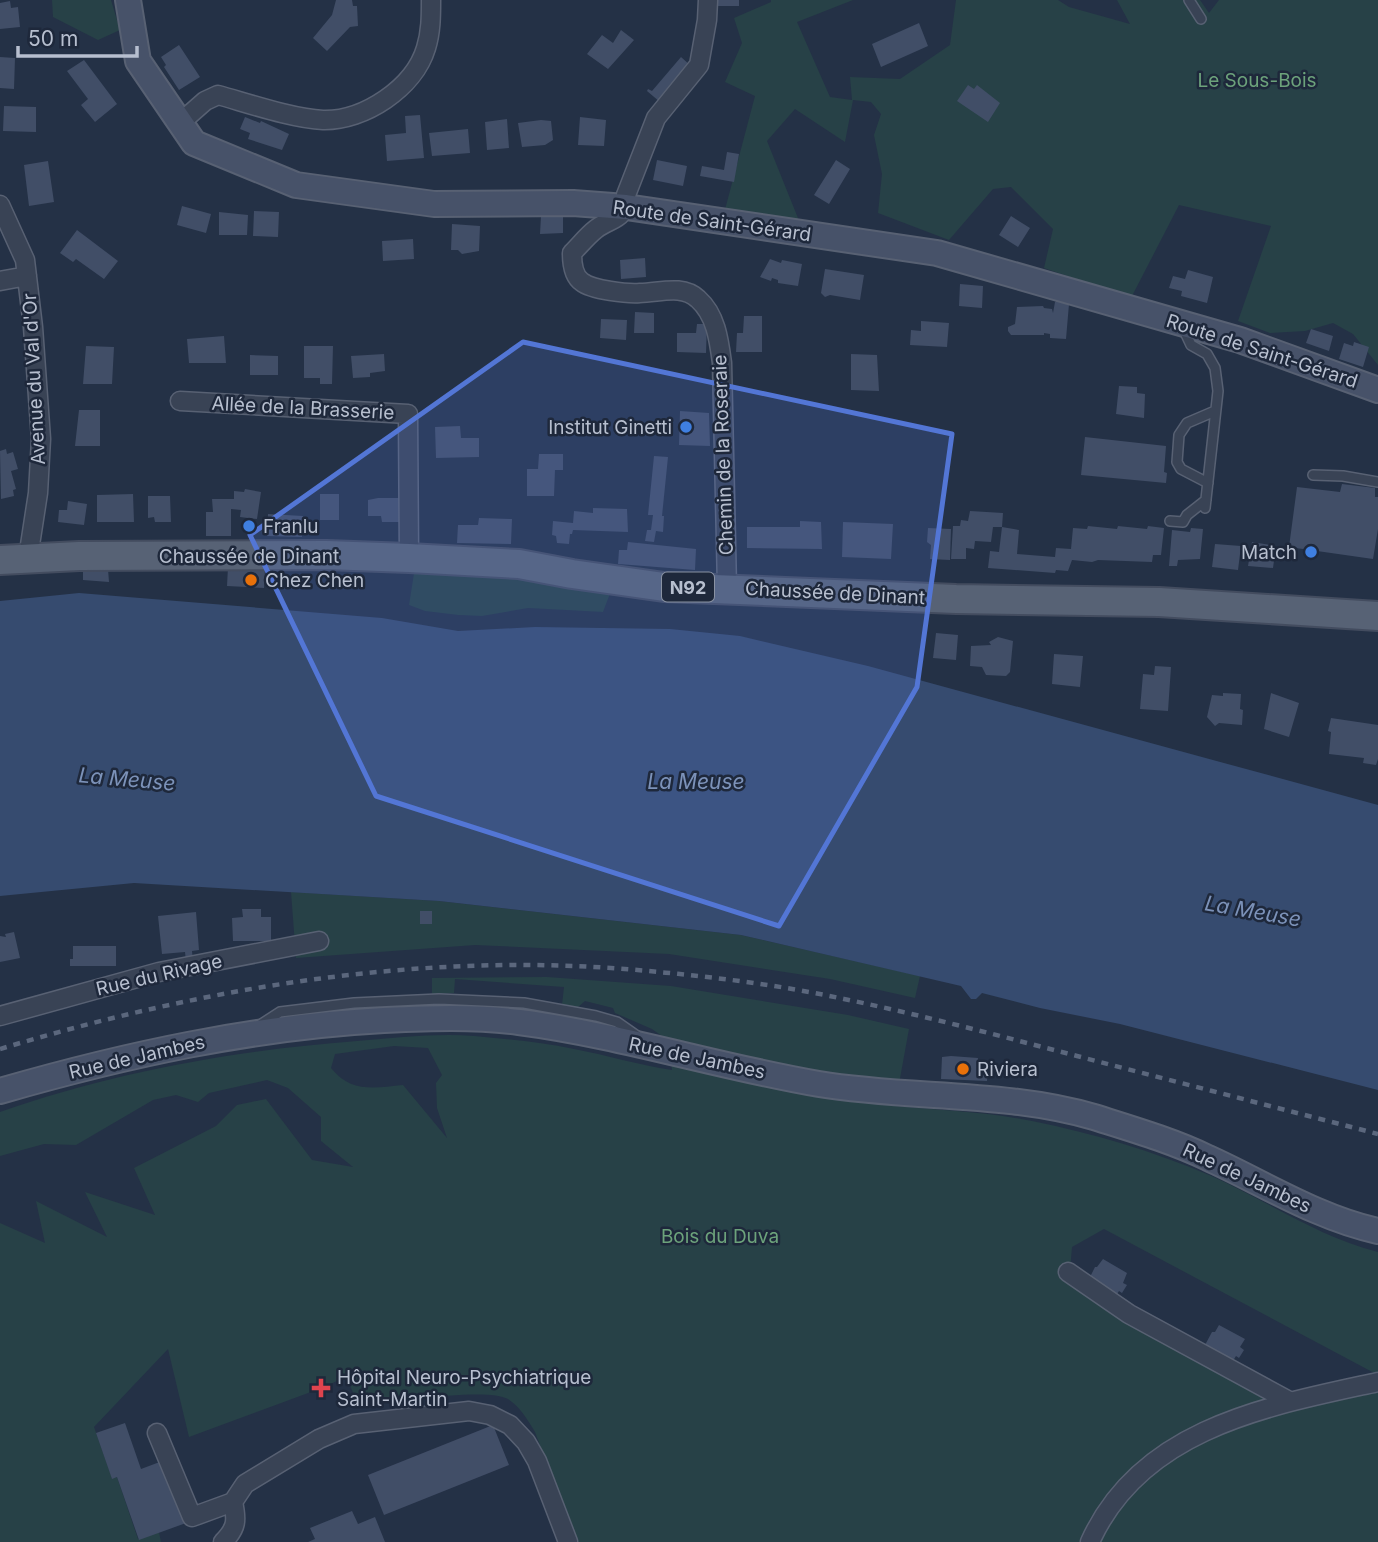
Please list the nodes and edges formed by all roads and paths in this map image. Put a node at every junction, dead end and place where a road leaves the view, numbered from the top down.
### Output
1 (128, 0) edge
2 (431, 0) edge
3 (708, 0) edge
4 (1189, 0) edge
5 (1201, 19) dead end
6 (180, 123) junction
7 (0, 205) edge
8 (626, 207) junction
9 (27, 276) junction
10 (0, 281) edge
11 (1181, 323) junction
12 (1378, 390) edge
13 (180, 401) dead end
14 (1214, 411) junction
15 (1313, 475) dead end
16 (1378, 482) edge
17 (1208, 483) junction
18 (1170, 521) dead end
19 (28, 558) junction
20 (409, 558) junction
21 (0, 560) edge
22 (727, 589) junction
23 (1378, 616) edge
24 (319, 941) dead end
25 (0, 1016) edge
26 (0, 1091) edge
27 (1378, 1231) edge
28 (1068, 1272) dead end
29 (1378, 1382) edge
30 (1289, 1401) junction
31 (157, 1433) dead end
32 (233, 1502) junction
33 (223, 1542) edge
34 (568, 1542) edge
35 (1090, 1542) edge

1 - 6 main road, Route de Saint-Gérard
2 - 6 street
3 - 8 street
4 - 5 lane
6 - 8 main road, Route de Saint-Gérard
7 - 9 street, Avenue du Val d'Or
8 - 11 main road, Route de Saint-Gérard
8 - 22 street, Chemin de la Roseraie
9 - 10 street
9 - 19 street, Avenue du Val d'Or
11 - 12 main road, Route de Saint-Gérard
11 - 14 lane
13 - 20 street, Allée de la Brasserie
14 - 17 lane
14 - 17 lane
15 - 16 lane
17 - 18 lane
19 - 20 main road, Chaussée de Dinant / N92
19 - 21 main road, Chaussée de Dinant / N92
20 - 22 main road, Chaussée de Dinant / N92
22 - 23 main road, Chaussée de Dinant / N92
24 - 25 street, Rue du Rivage
26 - 27 main road, Rue de Jambes
28 - 30 street
29 - 30 street
30 - 35 street
31 - 32 street
32 - 33 street
32 - 34 street

